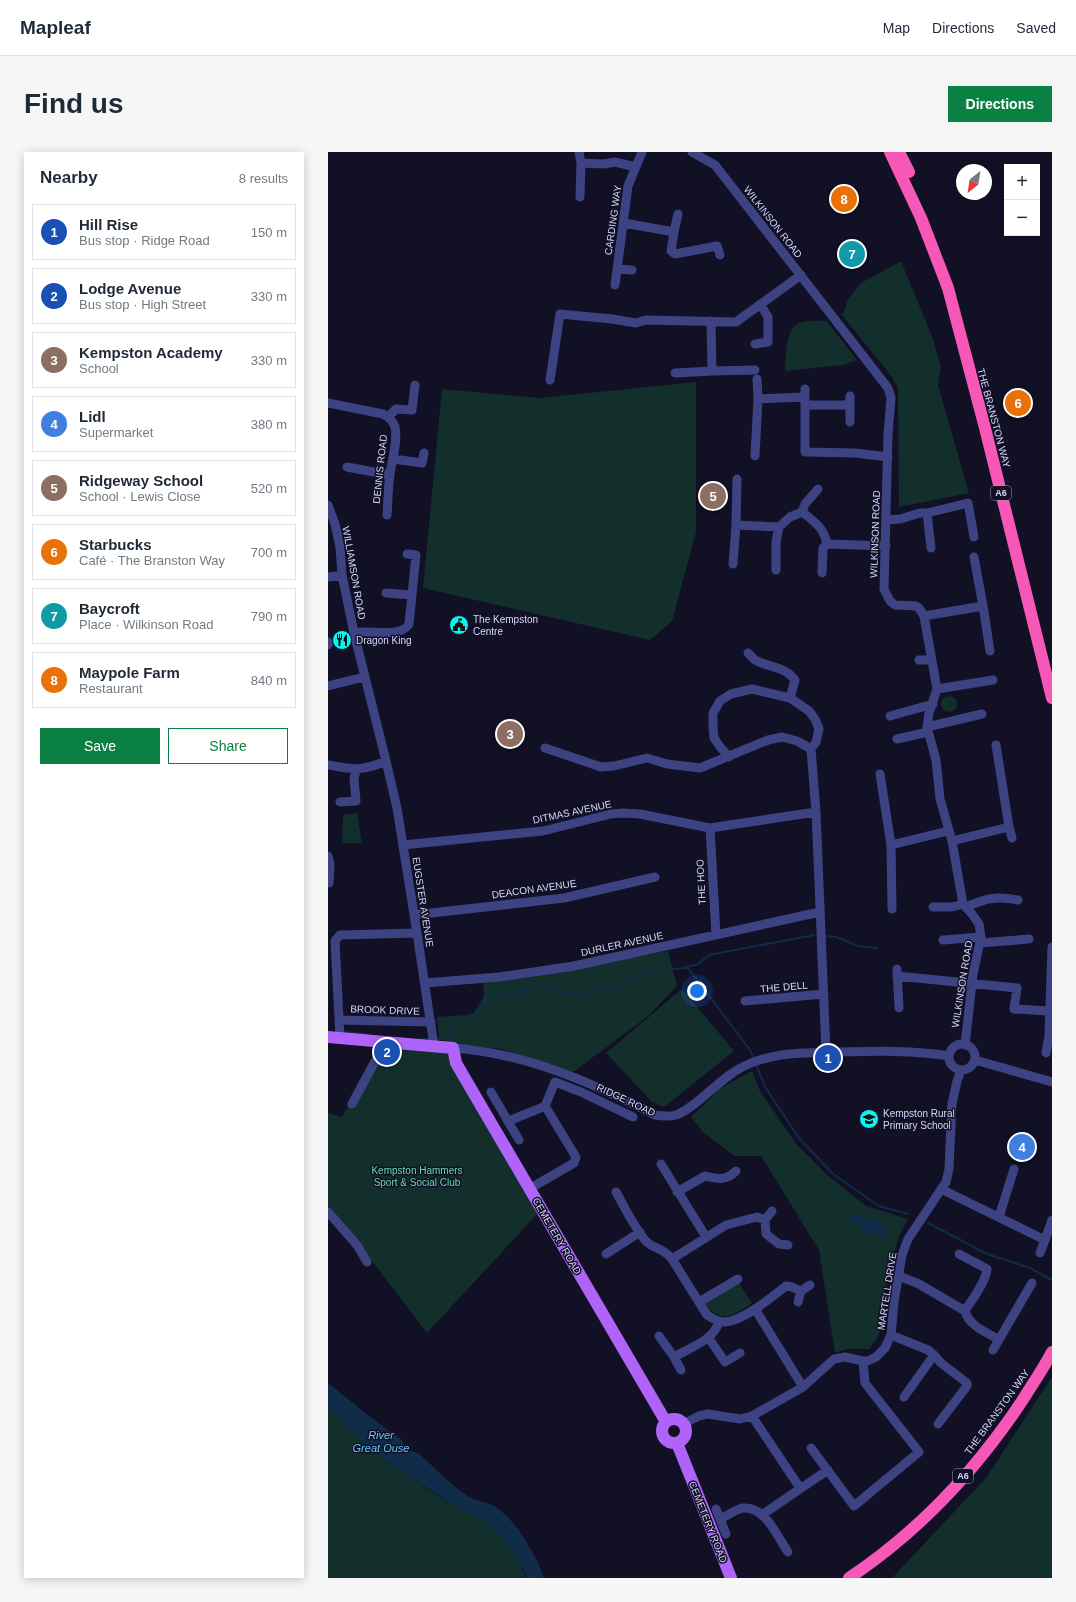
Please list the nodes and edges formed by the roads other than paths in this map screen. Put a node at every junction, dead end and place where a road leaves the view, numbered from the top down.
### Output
1 (579, 152) edge
2 (642, 152) edge
3 (692, 152) edge
4 (890, 152) edge
5 (899, 152) edge
6 (581, 163) junction
7 (636, 167) junction
8 (580, 197) dead end
9 (678, 214) dead end
10 (624, 223) junction
11 (674, 232) junction
12 (717, 246) dead end
13 (617, 269) junction
14 (632, 270) dead end
15 (801, 275) junction
16 (615, 285) dead end
17 (948, 288) junction
18 (560, 304) dead end
19 (760, 304) junction
20 (560, 314) junction
21 (711, 321) junction
22 (755, 344) dead end
23 (712, 371) junction
24 (675, 373) dead end
25 (550, 380) dead end
26 (415, 385) dead end
27 (805, 397) junction
28 (758, 399) junction
29 (328, 403) edge
30 (388, 417) junction
31 (850, 422) dead end
32 (424, 453) dead end
33 (755, 456) dead end
34 (888, 457) junction
35 (393, 459) junction
36 (347, 467) dead end
37 (390, 475) junction
38 (737, 478) dead end
39 (818, 489) dead end
40 (328, 505) edge
41 (802, 512) junction
42 (927, 513) junction
43 (387, 515) dead end
44 (886, 520) junction
45 (736, 526) junction
46 (779, 527) junction
47 (974, 537) dead end
48 (827, 544) junction
49 (886, 546) junction
50 (931, 548) dead end
51 (407, 554) dead end
52 (974, 557) dead end
53 (733, 564) dead end
54 (776, 570) dead end
55 (822, 573) dead end
56 (342, 575) junction
57 (328, 577) edge
58 (386, 593) dead end
59 (412, 595) junction
60 (983, 606) junction
61 (924, 616) junction
62 (354, 633) junction
63 (328, 642) edge
64 (328, 645) edge
65 (990, 651) dead end
66 (748, 653) dead end
67 (919, 660) dead end
68 (931, 660) junction
69 (364, 677) junction
70 (993, 680) dead end
71 (328, 686) edge
72 (937, 689) junction
73 (790, 698) junction
74 (1052, 698) edge
75 (932, 704) junction
76 (890, 716) dead end
77 (979, 726) dead end
78 (928, 729) junction
79 (897, 739) dead end
80 (996, 745) dead end
81 (545, 748) dead end
82 (811, 749) junction
83 (730, 757) junction
84 (386, 761) junction
85 (328, 765) edge
86 (356, 770) junction
87 (880, 774) dead end
88 (340, 802) dead end
89 (816, 812) junction
90 (1009, 827) junction
91 (710, 828) junction
92 (948, 831) junction
93 (1012, 838) dead end
94 (952, 841) junction
95 (403, 845) junction
96 (891, 845) junction
97 (328, 856) edge
98 (655, 877) dead end
99 (329, 883) edge
100 (1018, 900) dead end
101 (964, 905) junction
102 (933, 907) dead end
103 (892, 909) dead end
104 (820, 912) junction
105 (414, 915) junction
106 (418, 933) junction
107 (716, 935) junction
108 (943, 940) dead end
109 (980, 940) junction
110 (1029, 940) dead end
111 (1052, 947) edge
112 (425, 983) junction
113 (973, 983) junction
114 (824, 994) junction
115 (745, 1001) dead end
116 (899, 1008) dead end
117 (1049, 1011) junction
118 (339, 1020) junction
119 (431, 1022) junction
120 (337, 1035) edge
121 (382, 1042) junction
122 (439, 1044) junction
123 (964, 1044) junction
124 (826, 1052) junction
125 (1046, 1053) dead end
126 (950, 1056) junction
127 (975, 1060) junction
128 (961, 1070) junction
129 (1052, 1082) edge
130 (491, 1092) dead end
131 (352, 1104) dead end
132 (545, 1106) junction
133 (633, 1117) dead end
134 (508, 1122) junction
135 (519, 1140) dead end
136 (661, 1164) dead end
137 (1014, 1169) dead end
138 (736, 1171) dead end
139 (529, 1189) junction
140 (941, 1189) junction
141 (616, 1192) dead end
142 (677, 1192) junction
143 (772, 1211) dead end
144 (328, 1212) edge
145 (998, 1217) junction
146 (765, 1220) junction
147 (1052, 1220) edge
148 (640, 1232) junction
149 (706, 1237) junction
150 (1045, 1240) junction
151 (788, 1245) dead end
152 (1040, 1253) dead end
153 (606, 1254) dead end
154 (959, 1254) dead end
155 (672, 1258) junction
156 (367, 1262) dead end
157 (899, 1276) junction
158 (738, 1279) dead end
159 (1032, 1283) dead end
160 (810, 1286) dead end
161 (801, 1291) junction
162 (699, 1302) junction
163 (798, 1302) dead end
164 (755, 1309) junction
165 (965, 1311) junction
166 (719, 1321) junction
167 (891, 1334) junction
168 (659, 1336) dead end
169 (708, 1337) junction
170 (998, 1340) junction
171 (993, 1350) dead end
172 (1052, 1352) edge
173 (740, 1353) dead end
174 (934, 1355) junction
175 (674, 1357) junction
176 (863, 1361) junction
177 (681, 1370) dead end
178 (803, 1387) junction
179 (904, 1397) dead end
180 (752, 1416) junction
181 (666, 1422) junction
182 (683, 1424) junction
183 (938, 1424) dead end
184 (677, 1443) junction
185 (811, 1448) dead end
186 (828, 1470) junction
187 (800, 1488) junction
188 (716, 1509) dead end
189 (763, 1514) junction
190 (720, 1519) junction
191 (726, 1534) dead end
192 (788, 1552) dead end
193 (731, 1578) edge
194 (849, 1578) edge

1 - 6 street
2 - 7 street, CARDING WAY
3 - 15 street, WILKINSON ROAD
4 - 17 highway, THE BRANSTON WAY / A6
5 - 17 highway
6 - 7 street
6 - 8 street
7 - 10 street, CARDING WAY
9 - 11 street
10 - 11 street
10 - 13 street, CARDING WAY
11 - 12 street
13 - 14 street, CARDING WAY
13 - 16 street, CARDING WAY
15 - 19 street
15 - 34 street, WILKINSON ROAD
17 - 74 highway, THE BRANSTON WAY / A6
18 - 20 street
19 - 21 street
19 - 22 street
20 - 21 street
20 - 25 street
21 - 23 street
23 - 24 street
23 - 28 street
26 - 30 street
27 - 28 street
27 - 31 street
27 - 34 street
28 - 33 street
29 - 30 street
30 - 35 street, DENNIS ROAD
32 - 35 street
34 - 44 street, WILKINSON ROAD
35 - 37 street, DENNIS ROAD
36 - 37 street
37 - 43 street, DENNIS ROAD
38 - 45 street
39 - 41 street
40 - 56 street, WILLIAMSON ROAD
41 - 46 street
41 - 48 street
42 - 44 street
42 - 47 street
42 - 50 street
44 - 49 street, WILKINSON ROAD
45 - 46 street
45 - 53 street
46 - 54 street
48 - 49 street
48 - 55 street
49 - 61 street, WILKINSON ROAD
51 - 59 street
52 - 60 street
56 - 57 street
56 - 62 street, WILLIAMSON ROAD
58 - 59 street
59 - 62 street
60 - 61 street
60 - 65 street
61 - 68 street
62 - 69 street, WILLIAMSON ROAD
63 - 64 street
66 - 73 street
67 - 68 street
68 - 72 street
69 - 71 street
69 - 84 street, WILLIAMSON ROAD
70 - 72 street
72 - 75 street, WILKINSON ROAD
73 - 82 street
73 - 83 street
75 - 76 street
75 - 78 street, WILKINSON ROAD
77 - 78 street
78 - 79 street
78 - 92 street, WILKINSON ROAD
80 - 90 street
81 - 83 street
82 - 83 street
82 - 89 street
84 - 86 street
84 - 95 street, EUGSTER AVENUE
85 - 86 street
86 - 88 street
87 - 96 street
89 - 91 street, DITMAS AVENUE
89 - 104 street
90 - 93 street
90 - 94 street
91 - 95 street, DITMAS AVENUE
91 - 107 street, THE HOO
92 - 94 street, WILKINSON ROAD
92 - 96 street
94 - 101 street, WILKINSON ROAD
95 - 105 street, EUGSTER AVENUE
96 - 103 street
97 - 99 street
98 - 105 street, DEACON AVENUE
100 - 101 street
101 - 102 street
101 - 109 street, WILKINSON ROAD
104 - 107 street, DURLER AVENUE
104 - 114 street
105 - 106 street, EUGSTER AVENUE
106 - 112 street, EUGSTER AVENUE
106 - 118 street
107 - 112 street, DURLER AVENUE
108 - 109 street
109 - 110 street
109 - 113 street, WILKINSON ROAD
111 - 117 street
112 - 119 street, EUGSTER AVENUE
113 - 116 street
113 - 117 street
113 - 123 street, WILKINSON ROAD
114 - 115 street, THE DELL
114 - 124 street
117 - 125 street
118 - 119 street, BROOK DRIVE
118 - 120 street
119 - 122 street, EUGSTER AVENUE
120 - 121 main road
121 - 122 main road
121 - 131 street
122 - 124 street, RIDGE ROAD
122 - 139 main road, CEMETERY ROAD
123 - 126 street
123 - 127 street
124 - 126 street, RIDGE ROAD
126 - 128 street
127 - 128 street
127 - 129 street
128 - 140 street, MARTELL DRIVE
130 - 134 street
132 - 133 street
132 - 134 street
132 - 139 street
134 - 135 street
136 - 142 street
137 - 145 street
138 - 142 street
139 - 181 main road, CEMETERY ROAD
140 - 145 street
140 - 157 street, MARTELL DRIVE
141 - 148 street
142 - 149 street
143 - 146 street
144 - 156 street
145 - 150 street
146 - 149 street
146 - 151 street
147 - 150 street
148 - 153 street
148 - 155 street
149 - 155 street
150 - 152 street
154 - 165 street
155 - 162 street
157 - 165 street
157 - 167 street, MARTELL DRIVE
158 - 162 street
159 - 170 street
160 - 161 street
161 - 163 street
161 - 164 street
162 - 166 street
164 - 166 street
164 - 178 street
165 - 170 street
166 - 169 street
167 - 174 street
167 - 176 street, MARTELL DRIVE
168 - 175 street
169 - 173 street
169 - 175 street
170 - 171 street
172 - 194 highway, THE BRANSTON WAY / A6
174 - 179 street
174 - 183 street
175 - 177 street
176 - 178 street
176 - 186 street
178 - 180 street
180 - 182 street
180 - 187 street
181 - 182 main road
181 - 184 main road
182 - 184 main road
184 - 193 main road, CEMETERY ROAD
185 - 186 street
186 - 187 street
187 - 189 street
188 - 190 street
189 - 190 street
189 - 192 street
190 - 191 street

